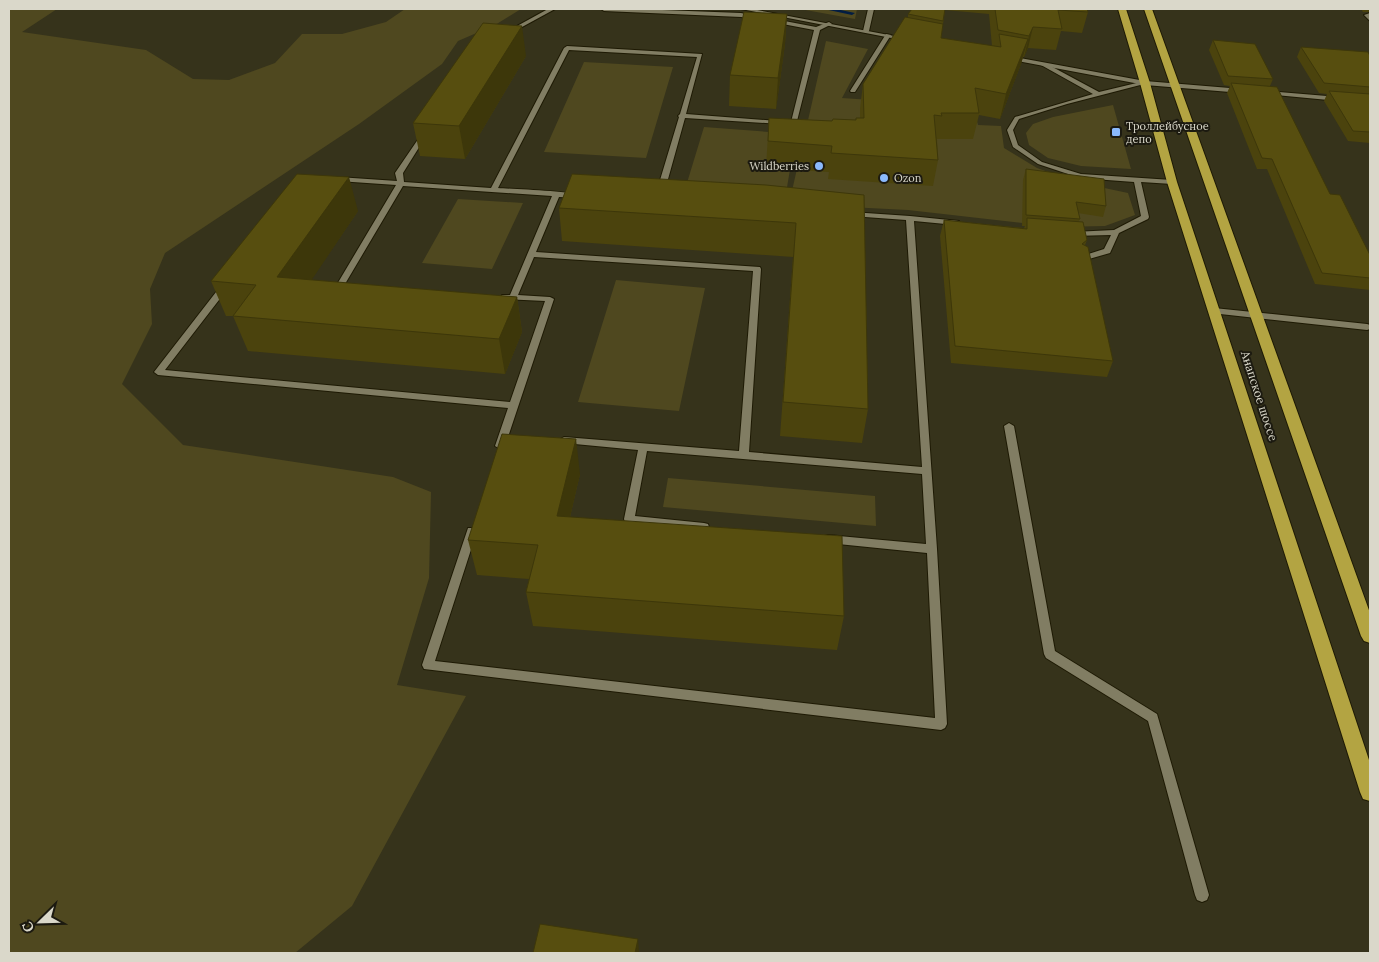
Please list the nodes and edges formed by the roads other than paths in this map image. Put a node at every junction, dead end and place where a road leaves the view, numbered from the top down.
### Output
1 (552, 9) edge
2 (604, 9) edge
3 (744, 9) edge
4 (871, 9) edge
5 (1122, 9) edge
6 (1148, 9) edge
7 (1370, 15) edge
8 (1370, 19) edge
9 (829, 24) junction
10 (817, 29) junction
11 (866, 31) junction
12 (504, 35) edge
13 (888, 35) junction
14 (917, 41) edge
15 (1004, 57) edge
16 (1043, 64) junction
17 (1145, 83) junction
18 (1174, 85) junction
19 (853, 91) dead end
20 (1254, 92) edge
21 (1264, 92) edge
22 (1098, 94) junction
23 (1351, 100) edge
24 (681, 116) junction
25 (432, 123) edge
26 (328, 178) edge
27 (1137, 179) junction
28 (1172, 182) junction
29 (401, 183) junction
30 (493, 190) junction
31 (557, 194) junction
32 (584, 196) edge
33 (658, 201) edge
34 (842, 213) edge
35 (910, 218) junction
36 (968, 224) edge
37 (1116, 232) junction
38 (1064, 234) edge
39 (531, 254) junction
40 (1082, 260) edge
41 (231, 278) edge
42 (359, 287) edge
43 (494, 296) edge
44 (513, 297) junction
45 (1214, 311) junction
46 (1257, 316) junction
47 (1367, 327) dead end
48 (513, 405) junction
49 (1009, 426) dead end
50 (553, 439) edge
51 (643, 447) junction
52 (497, 454) edge
53 (744, 455) junction
54 (926, 471) junction
55 (476, 518) edge
56 (717, 528) edge
57 (814, 537) edge
58 (932, 549) junction
59 (1370, 636) edge
60 (1370, 792) edge
61 (1202, 895) dead end

1 - 12 street
2 - 10 street
3 - 9 street
4 - 11 street
5 - 17 highway, Анапское шоссе
6 - 18 highway, Анапское шоссе
7 - 8 street
9 - 10 street
9 - 11 street
10 - 24 street
11 - 13 street
13 - 14 street
13 - 19 street
15 - 16 street
16 - 17 street
16 - 22 street
17 - 18 street
17 - 22 street
17 - 28 highway, Анапское шоссе
18 - 20 street
18 - 46 highway, Анапское шоссе
21 - 23 street
22 - 27 street
24 - 30 street
24 - 33 street
25 - 29 street
26 - 29 street
27 - 28 street
27 - 37 street
28 - 45 highway, Анапское шоссе
29 - 30 street
29 - 42 street
30 - 31 street
31 - 32 street
31 - 39 street
34 - 35 street
35 - 36 street
35 - 54 street
37 - 38 street
37 - 40 street
39 - 44 street
39 - 53 street
41 - 48 street
43 - 44 street
44 - 48 street
45 - 46 street
45 - 60 highway, Анапское шоссе
46 - 47 street
46 - 59 highway, Анапское шоссе
48 - 52 street
49 - 61 street
50 - 51 street
51 - 53 street
51 - 56 street
53 - 54 street
54 - 58 street
55 - 58 street
57 - 58 street

